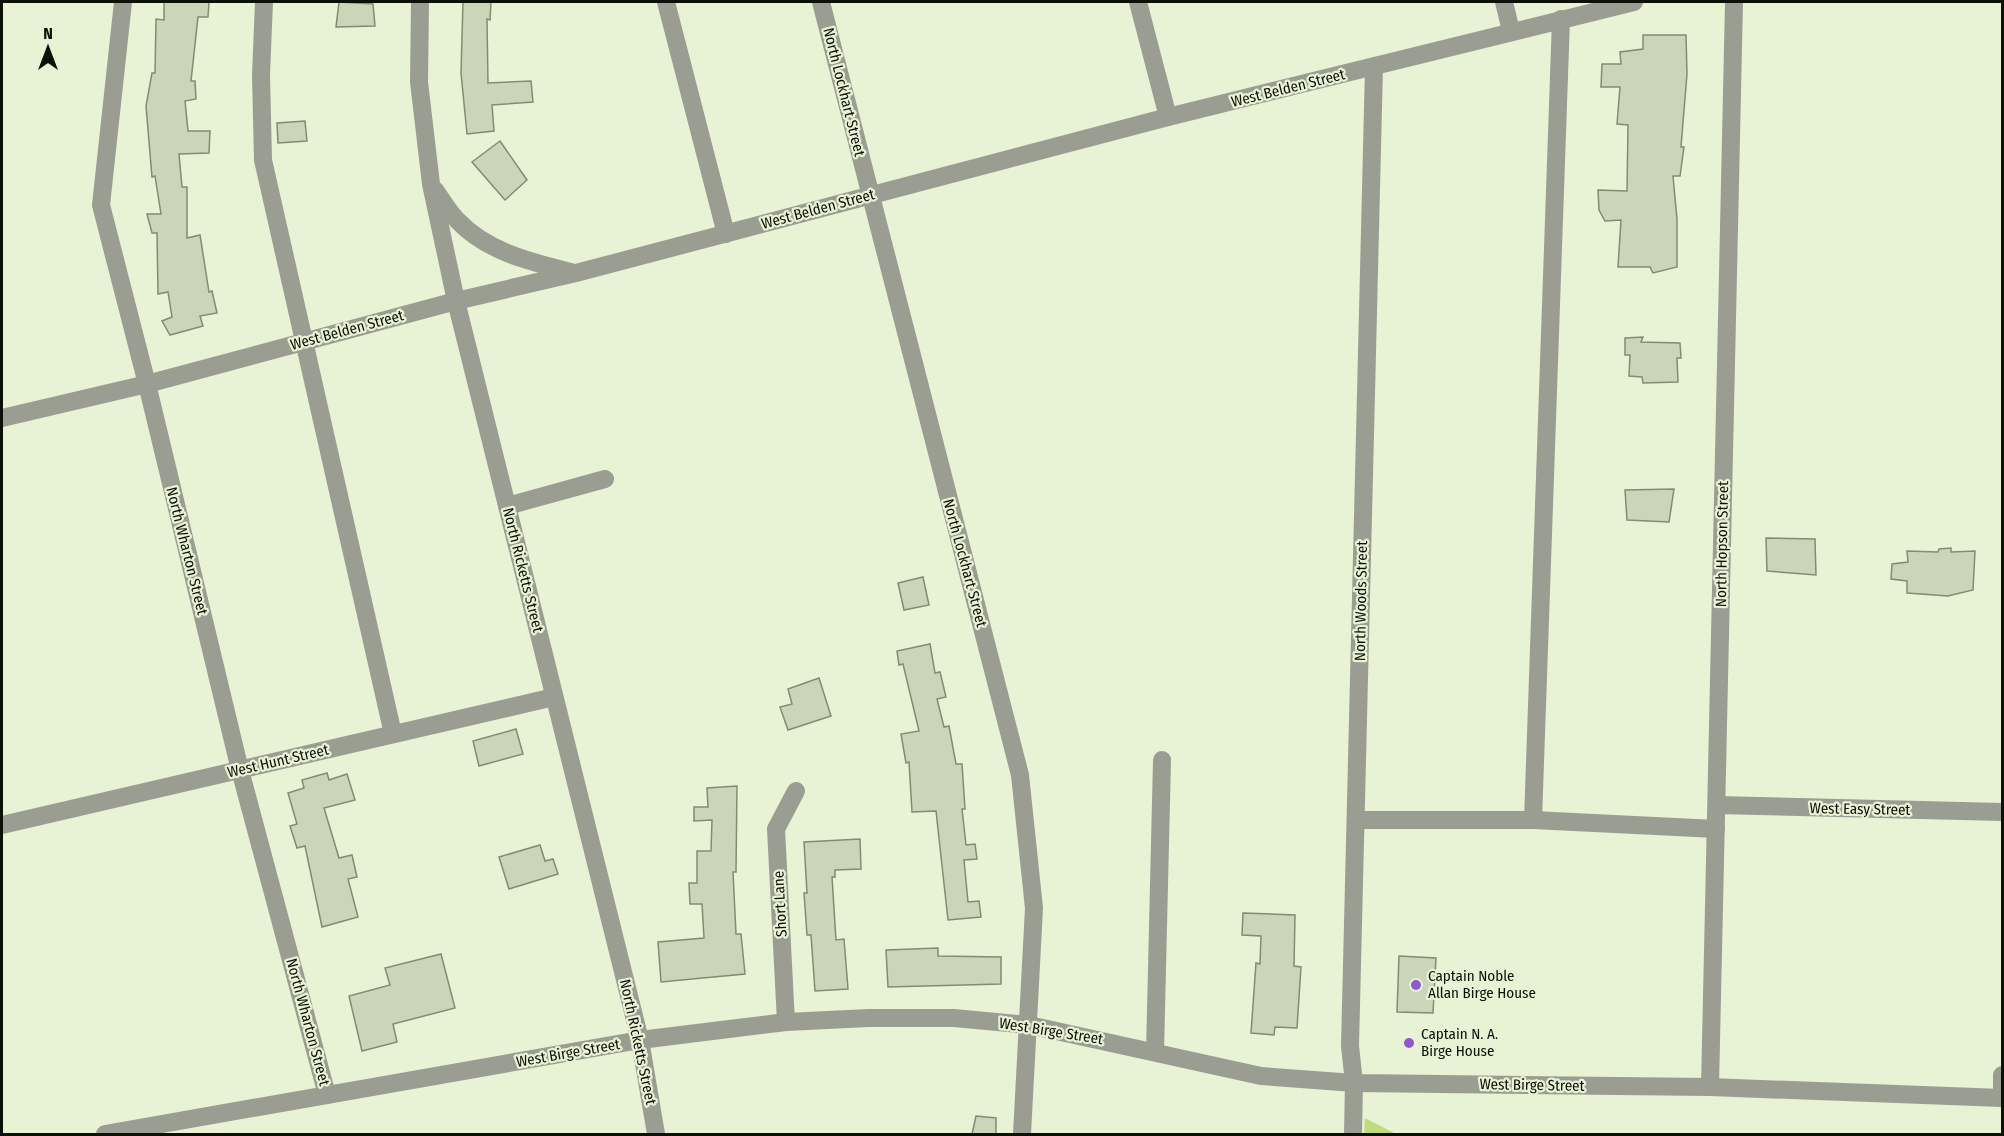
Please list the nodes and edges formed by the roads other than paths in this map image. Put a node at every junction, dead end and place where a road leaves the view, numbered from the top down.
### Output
1 (123, 2) edge
2 (264, 2) edge
3 (420, 2) edge
4 (666, 2) edge
5 (820, 2) edge
6 (1138, 2) edge
7 (1504, 2) edge
8 (1634, 2) edge
9 (1734, 2) edge
10 (1561, 19) junction
11 (1511, 31) junction
12 (1374, 67) junction
13 (1168, 117) junction
14 (431, 184) junction
15 (870, 196) junction
16 (726, 234) junction
17 (576, 273) junction
18 (456, 301) junction
19 (303, 342) junction
20 (147, 384) junction
21 (2, 418) edge
22 (605, 478) dead end
23 (507, 506) junction
24 (554, 696) junction
25 (393, 734) junction
26 (1162, 760) dead end
27 (240, 770) junction
28 (796, 791) dead end
29 (1717, 805) junction
30 (2002, 812) edge
31 (1356, 820) junction
32 (1533, 820) junction
33 (2, 825) edge
34 (1716, 829) junction
35 (786, 1022) junction
36 (1029, 1025) junction
37 (640, 1040) junction
38 (1155, 1052) junction
39 (2002, 1075) edge
40 (1353, 1083) junction
41 (1710, 1088) junction
42 (327, 1095) junction
43 (2002, 1098) edge
44 (105, 1134) edge
45 (656, 1134) edge
46 (1022, 1134) edge
47 (1353, 1134) edge

1 - 20 street, North Wharton Street
2 - 19 street
3 - 14 street, North Ricketts Street
4 - 16 street
5 - 15 street, North Lockhart Street
6 - 13 street
7 - 11 street
8 - 10 street, West Belden Street
9 - 29 street, North Hopson Street
10 - 11 street, West Belden Street
10 - 32 street
11 - 12 street, West Belden Street
12 - 13 street, West Belden Street
12 - 31 street, North Woods Street
13 - 15 street, West Belden Street
14 - 17 street
14 - 18 street, North Ricketts Street
15 - 16 street, West Belden Street
15 - 36 street, North Lockhart Street
16 - 17 street, West Belden Street
17 - 18 street, West Belden Street
18 - 19 street, West Belden Street
18 - 23 street, North Ricketts Street
19 - 20 street, West Belden Street
19 - 25 street
20 - 21 street, West Belden Street
20 - 27 street, North Wharton Street
22 - 23 street
23 - 24 street, North Ricketts Street
24 - 25 street, West Hunt Street
24 - 37 street, North Ricketts Street
25 - 27 street, West Hunt Street
26 - 38 street
27 - 33 street, West Hunt Street
27 - 42 street, North Wharton Street
28 - 35 street, Short Lane
29 - 30 street, West Easy Street
29 - 34 street, North Hopson Street
31 - 32 street
31 - 40 street, North Woods Street
32 - 34 street
34 - 41 street, North Hopson Street
35 - 36 street, West Birge Street
35 - 37 street, West Birge Street
36 - 38 street, West Birge Street
36 - 46 street, North Lockhart Street
37 - 42 street, West Birge Street
37 - 45 street, North Ricketts Street
38 - 40 street, West Birge Street
39 - 43 street
40 - 41 street, West Birge Street
40 - 47 street, North Woods Street
41 - 43 street, West Birge Street
42 - 44 street, West Birge Street

